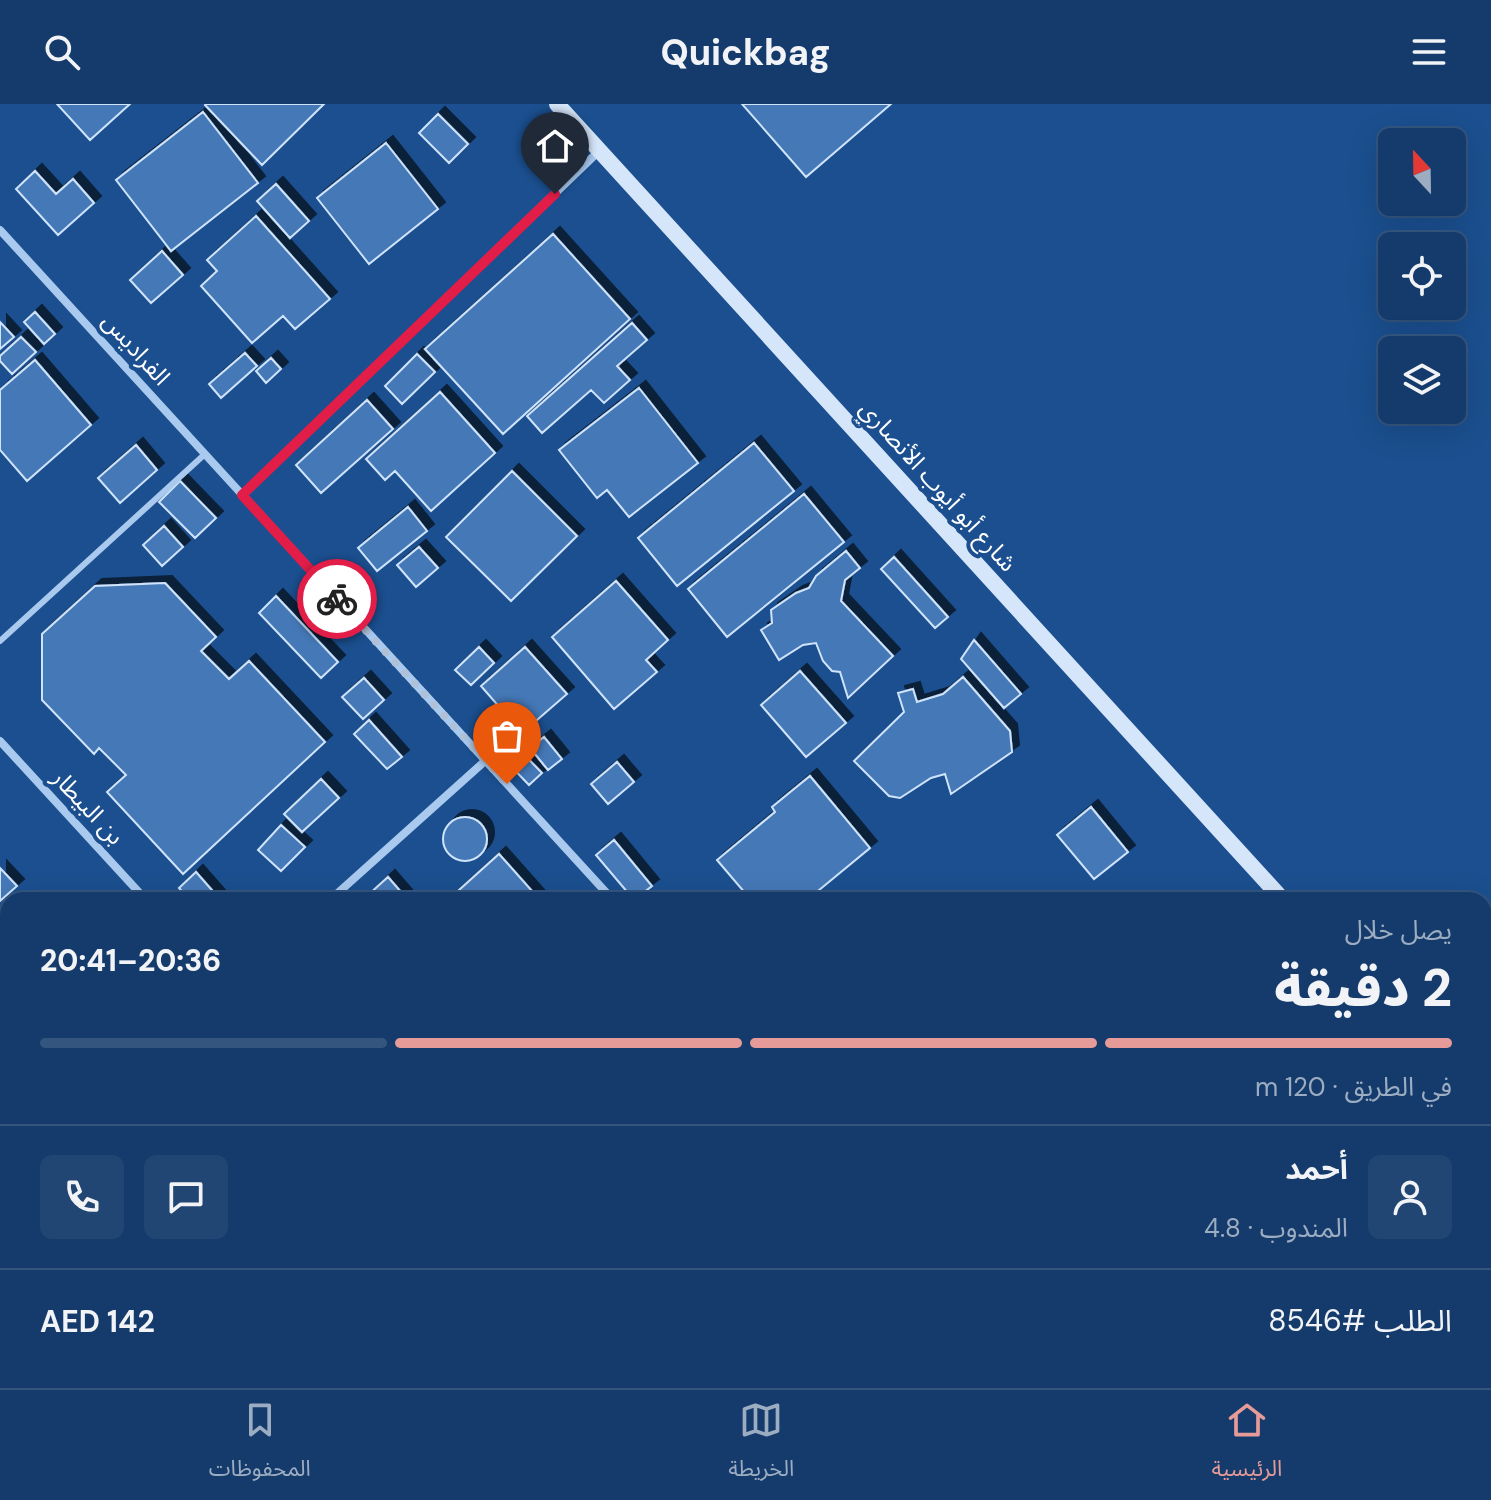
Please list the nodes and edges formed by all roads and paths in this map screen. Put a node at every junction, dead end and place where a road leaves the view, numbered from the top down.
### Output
1 (557, 104) edge
2 (599, 151) junction
3 (0, 230) edge
4 (205, 454) junction
5 (242, 495) junction
6 (0, 641) edge
7 (0, 741) edge
8 (485, 761) junction
9 (139, 892) edge
10 (339, 892) edge
11 (606, 892) edge
12 (1276, 892) edge

1 - 2 street, شارع أبو أيوب الأنصاري
2 - 5 street
2 - 12 street, شارع أبو أيوب الأنصاري
3 - 4 street, الفراديس
4 - 5 street, الفراديس
4 - 6 lane
5 - 8 street, الفراديس
7 - 9 street, بن البيطار
8 - 10 street
8 - 11 street, الفراديس

